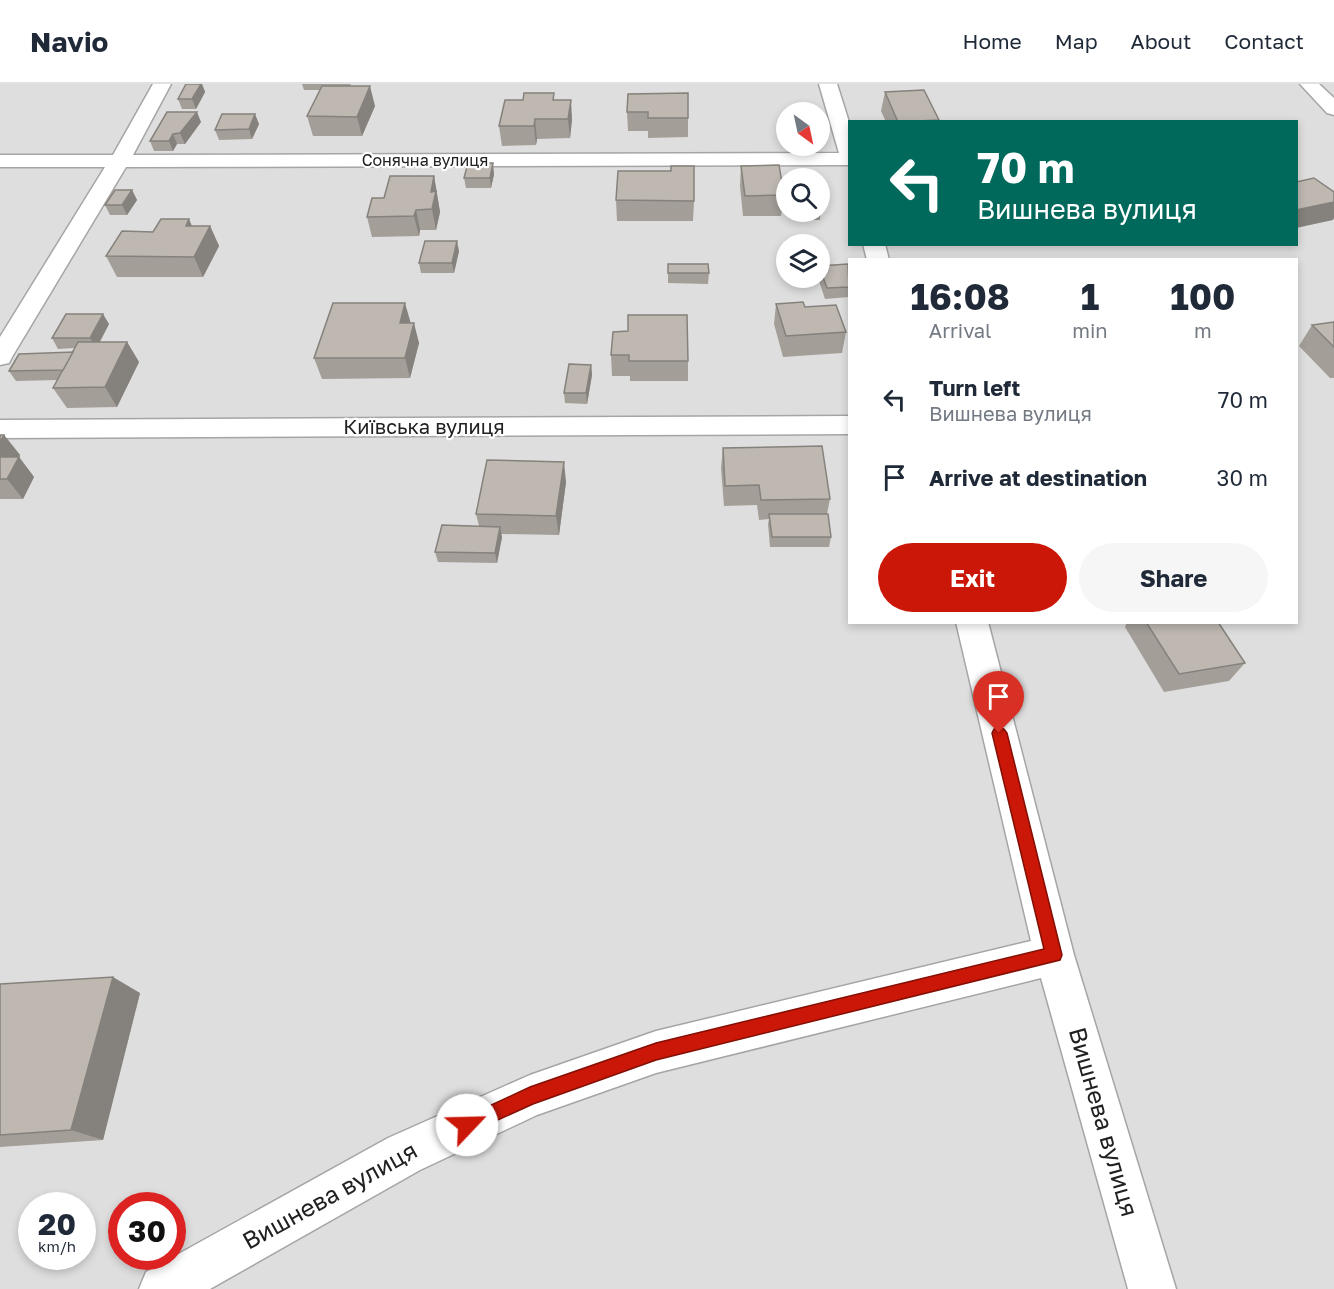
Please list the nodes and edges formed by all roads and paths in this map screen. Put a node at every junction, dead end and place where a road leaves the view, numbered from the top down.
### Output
1 (162, 84) edge
2 (828, 84) edge
3 (1309, 84) edge
4 (1334, 109) edge
5 (848, 150) edge
6 (848, 159) edge
7 (0, 161) edge
8 (119, 161) junction
9 (0, 357) edge
10 (848, 425) edge
11 (0, 429) edge
12 (972, 624) edge
13 (1054, 955) junction
14 (163, 1289) edge
15 (1152, 1289) edge

1 - 8 street
2 - 5 street
3 - 4 street
6 - 8 street, Сонячна вулиця
7 - 8 street, Сонячна вулиця
8 - 9 street
10 - 11 street, Київська вулиця
12 - 13 street, Вишнева вулиця
13 - 14 street, Вишнева вулиця
13 - 15 street, Вишнева вулиця

